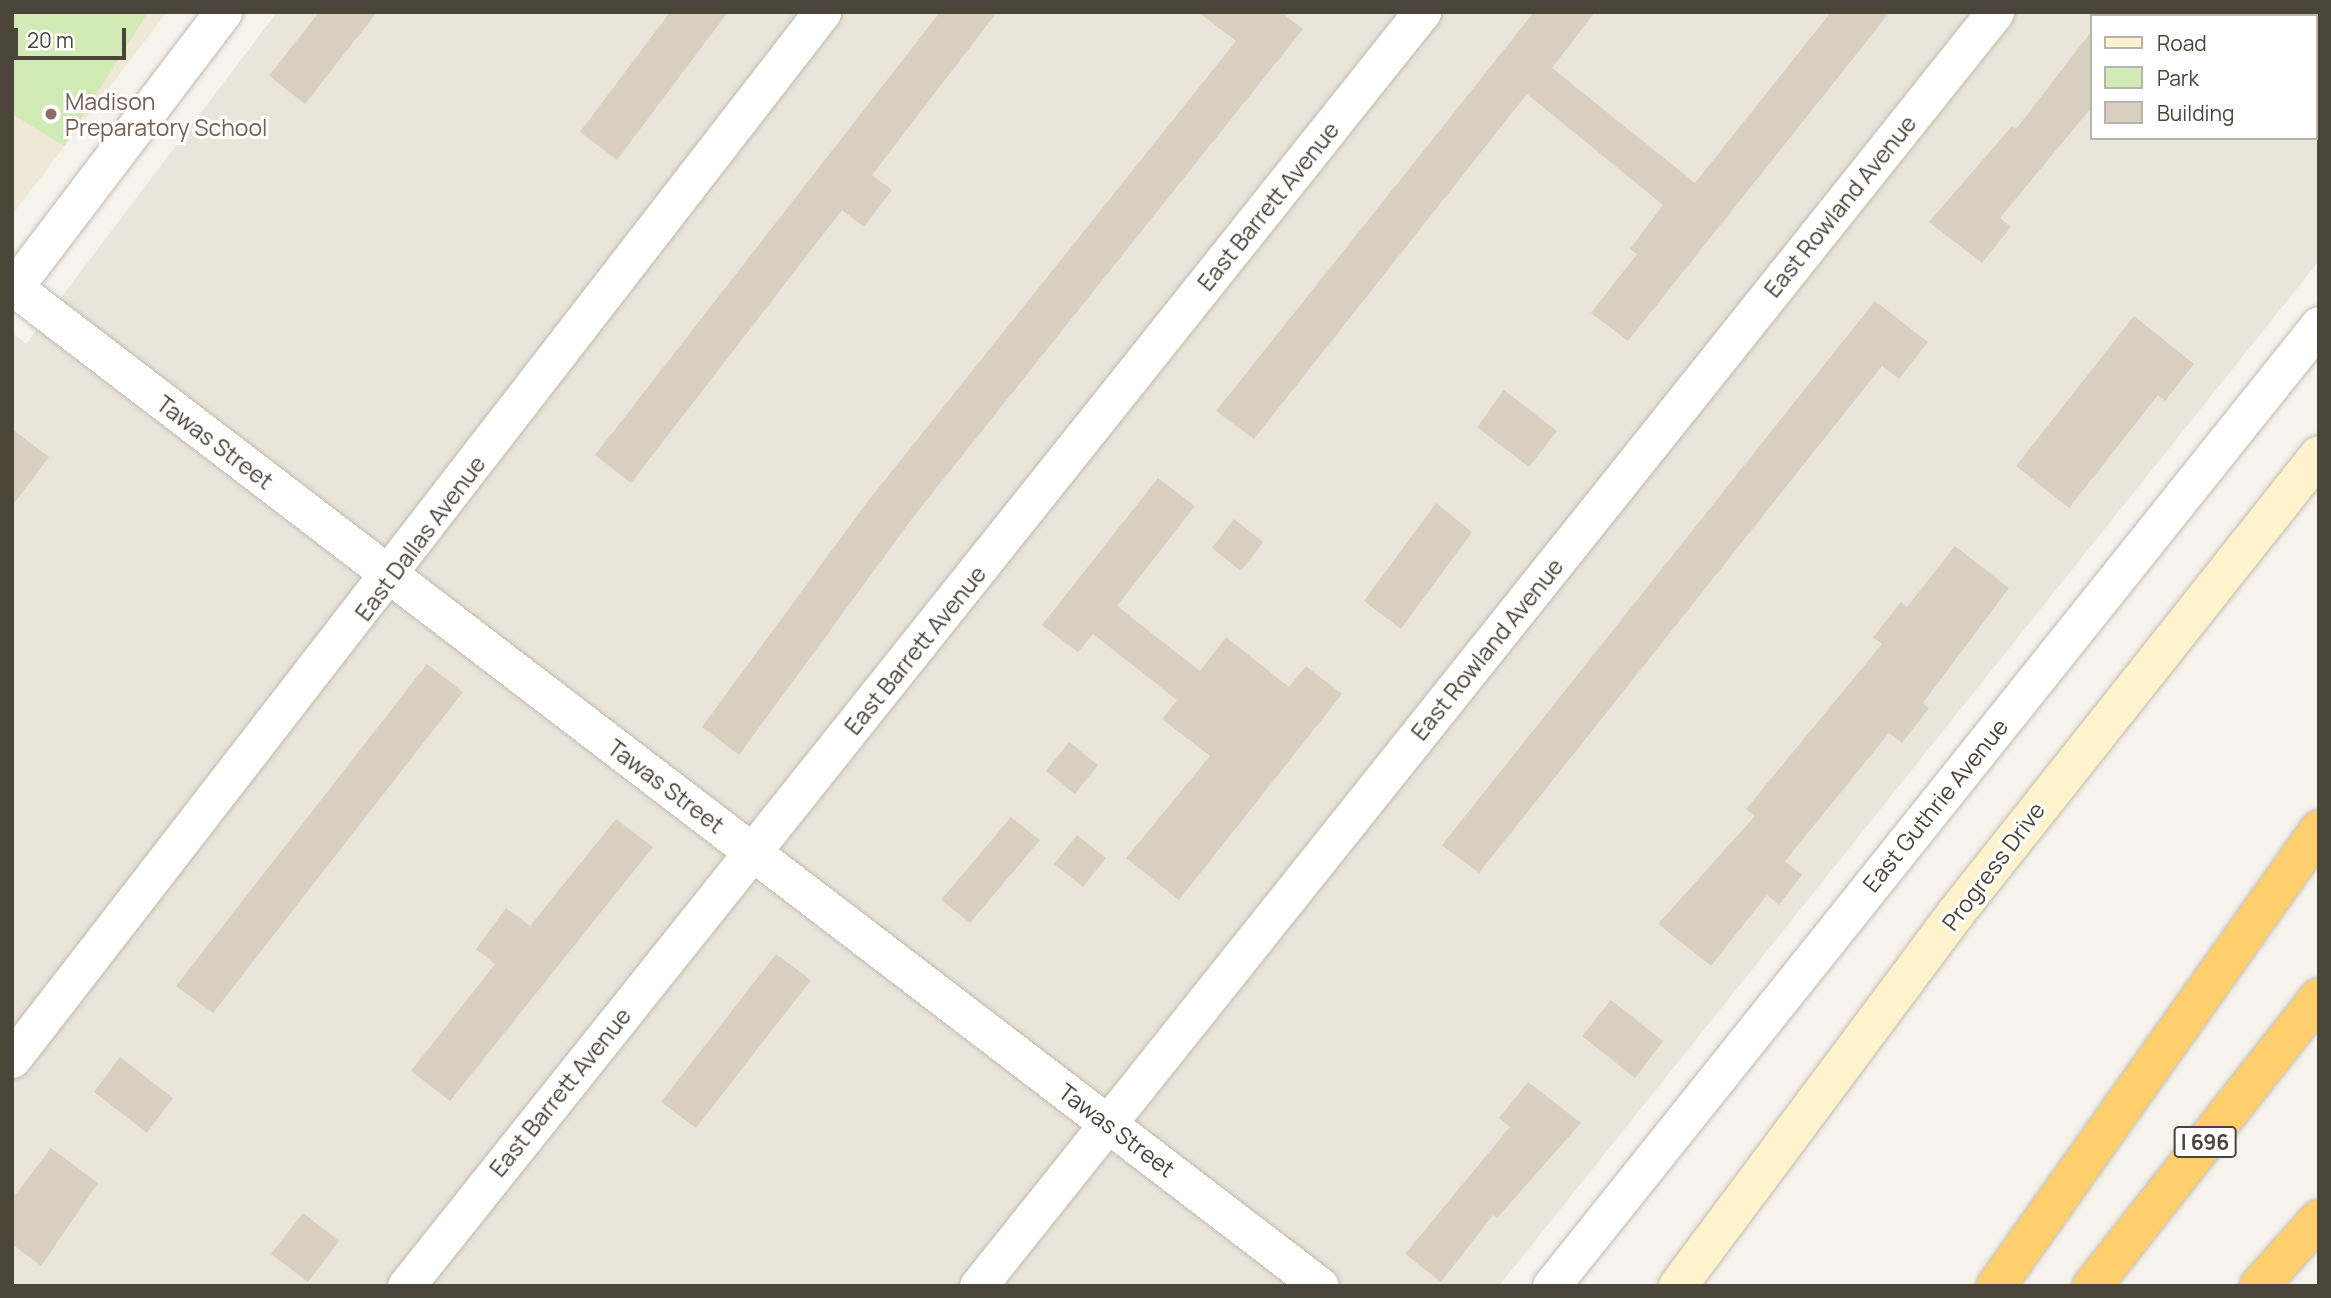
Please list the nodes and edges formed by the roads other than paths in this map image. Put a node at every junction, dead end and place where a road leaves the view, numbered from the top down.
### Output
1 (223, 12) edge
2 (822, 12) edge
3 (1422, 12) edge
4 (1994, 12) edge
5 (13, 288) edge
6 (2319, 325) edge
7 (2319, 455) edge
8 (391, 576) junction
9 (2319, 830) edge
10 (754, 851) junction
11 (2319, 998) edge
12 (12, 1059) edge
13 (1108, 1123) junction
14 (2319, 1219) edge
15 (406, 1286) edge
16 (978, 1286) edge
17 (1320, 1286) edge
18 (1551, 1286) edge
19 (1678, 1286) edge
20 (1996, 1286) edge
21 (2092, 1286) edge
22 (2259, 1286) edge

1 - 5 street
2 - 8 street, East Dallas Avenue
3 - 10 street, East Barrett Avenue
4 - 13 street, East Rowland Avenue
5 - 8 street, Tawas Street
6 - 18 street, East Guthrie Avenue
7 - 19 main road, Progress Drive
8 - 10 street, Tawas Street
8 - 12 street, East Dallas Avenue
9 - 20 highway
10 - 13 street, Tawas Street
10 - 15 street, East Barrett Avenue
11 - 21 highway, I 696
13 - 16 street, East Rowland Avenue
13 - 17 street, Tawas Street
14 - 22 highway

